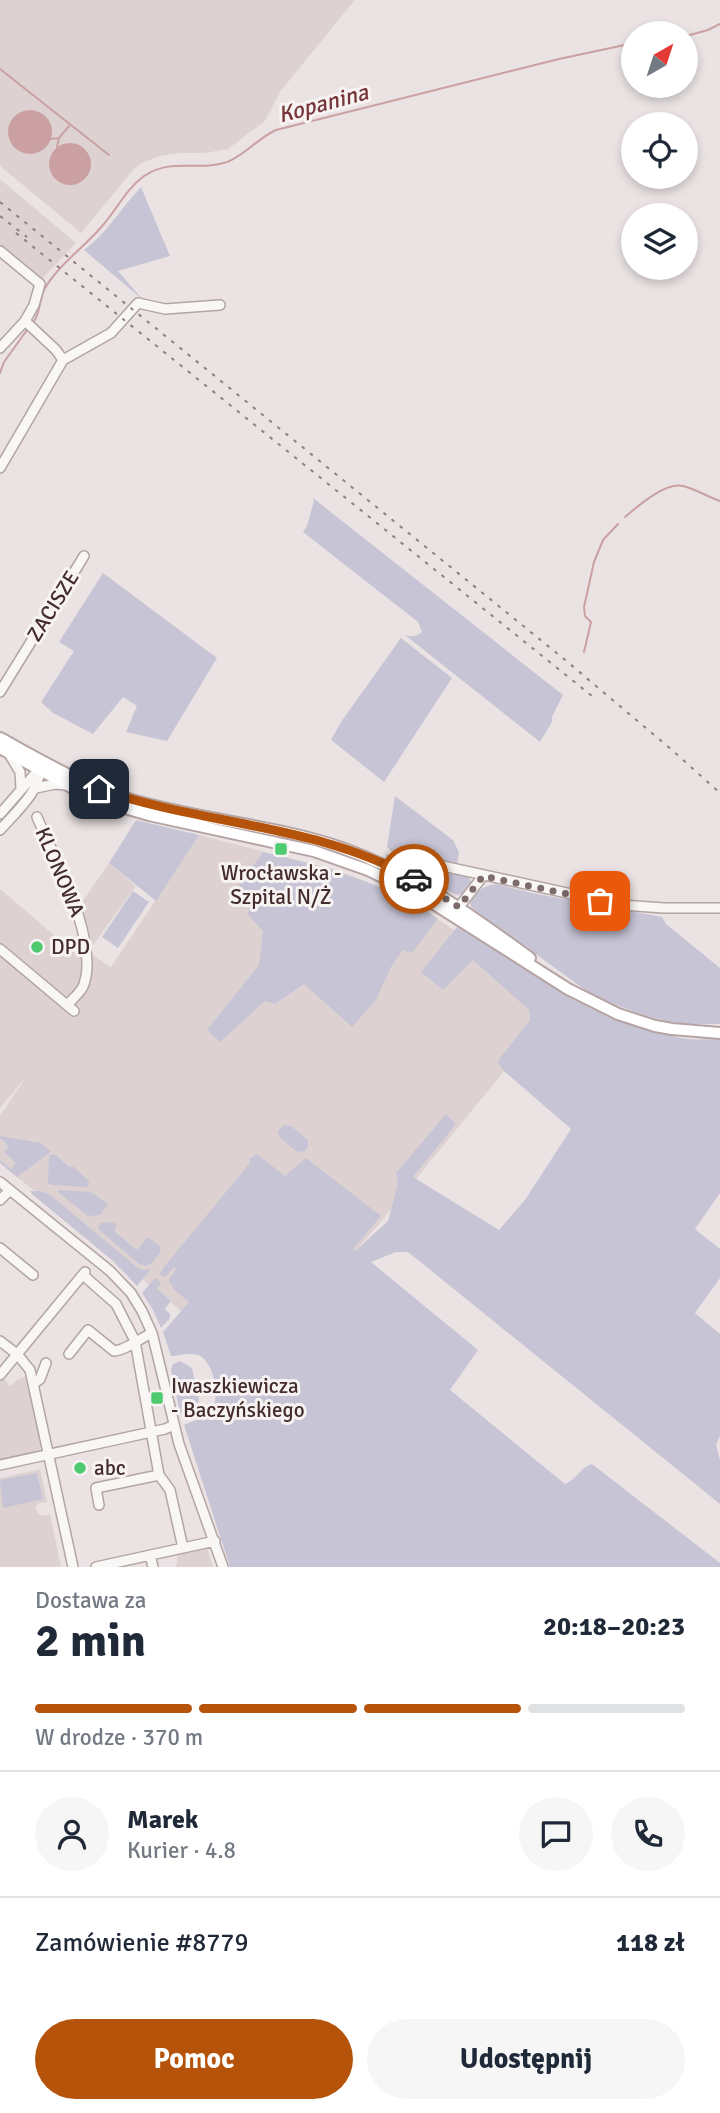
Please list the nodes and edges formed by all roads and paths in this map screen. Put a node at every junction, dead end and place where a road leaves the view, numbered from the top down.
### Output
1 (0, 251) edge
2 (220, 304) dead end
3 (29, 324) junction
4 (0, 348) edge
5 (63, 360) junction
6 (0, 468) edge
7 (84, 556) dead end
8 (0, 692) edge
9 (0, 738) edge
10 (4, 750) edge
11 (33, 756) junction
12 (40, 771) junction
13 (63, 772) junction
14 (68, 786) junction
15 (36, 788) junction
16 (21, 789) junction
17 (0, 814) edge
18 (37, 817) dead end
19 (0, 830) edge
20 (397, 856) dead end
21 (483, 876) junction
22 (459, 907) junction
23 (720, 908) edge
24 (0, 949) edge
25 (578, 993) junction
26 (720, 1032) edge
27 (0, 1182) edge
28 (10, 1190) junction
29 (0, 1200) edge
30 (0, 1248) edge
31 (33, 1275) dead end
32 (152, 1333) junction
33 (135, 1340) junction
34 (0, 1341) edge
35 (17, 1354) junction
36 (69, 1354) dead end
37 (46, 1363) dead end
38 (0, 1375) edge
39 (33, 1384) junction
40 (174, 1425) junction
41 (150, 1432) junction
42 (48, 1455) junction
43 (0, 1465) edge
44 (159, 1475) junction
45 (99, 1504) dead end
46 (215, 1541) junction
47 (183, 1548) junction
48 (150, 1555) junction
49 (73, 1567) edge
50 (96, 1567) edge
51 (153, 1567) edge
52 (223, 1567) edge

1 - 3 street
2 - 5 street
3 - 4 street
3 - 5 street
5 - 6 street
7 - 8 street, ZACISZE
9 - 11 main road
10 - 12 main road
10 - 16 street
11 - 12 street
11 - 13 main road
12 - 13 street
12 - 14 main road
12 - 15 street
12 - 16 street
13 - 22 main road
14 - 15 street
14 - 25 main road
15 - 19 street
16 - 17 street
18 - 24 street, KLONOWA
20 - 21 street
21 - 22 street
21 - 23 street
22 - 25 main road
25 - 26 main road
27 - 28 street
28 - 29 street
28 - 32 street
30 - 31 street
32 - 33 street
32 - 40 street
33 - 35 street
33 - 36 street
33 - 41 street
34 - 35 street
35 - 38 street
35 - 39 street
37 - 39 street
39 - 42 street
40 - 41 street
40 - 46 street
41 - 42 street
41 - 44 street
42 - 43 street
42 - 49 street
44 - 45 street
44 - 47 street
46 - 47 street
46 - 52 street
47 - 48 street
48 - 50 street
48 - 51 street

